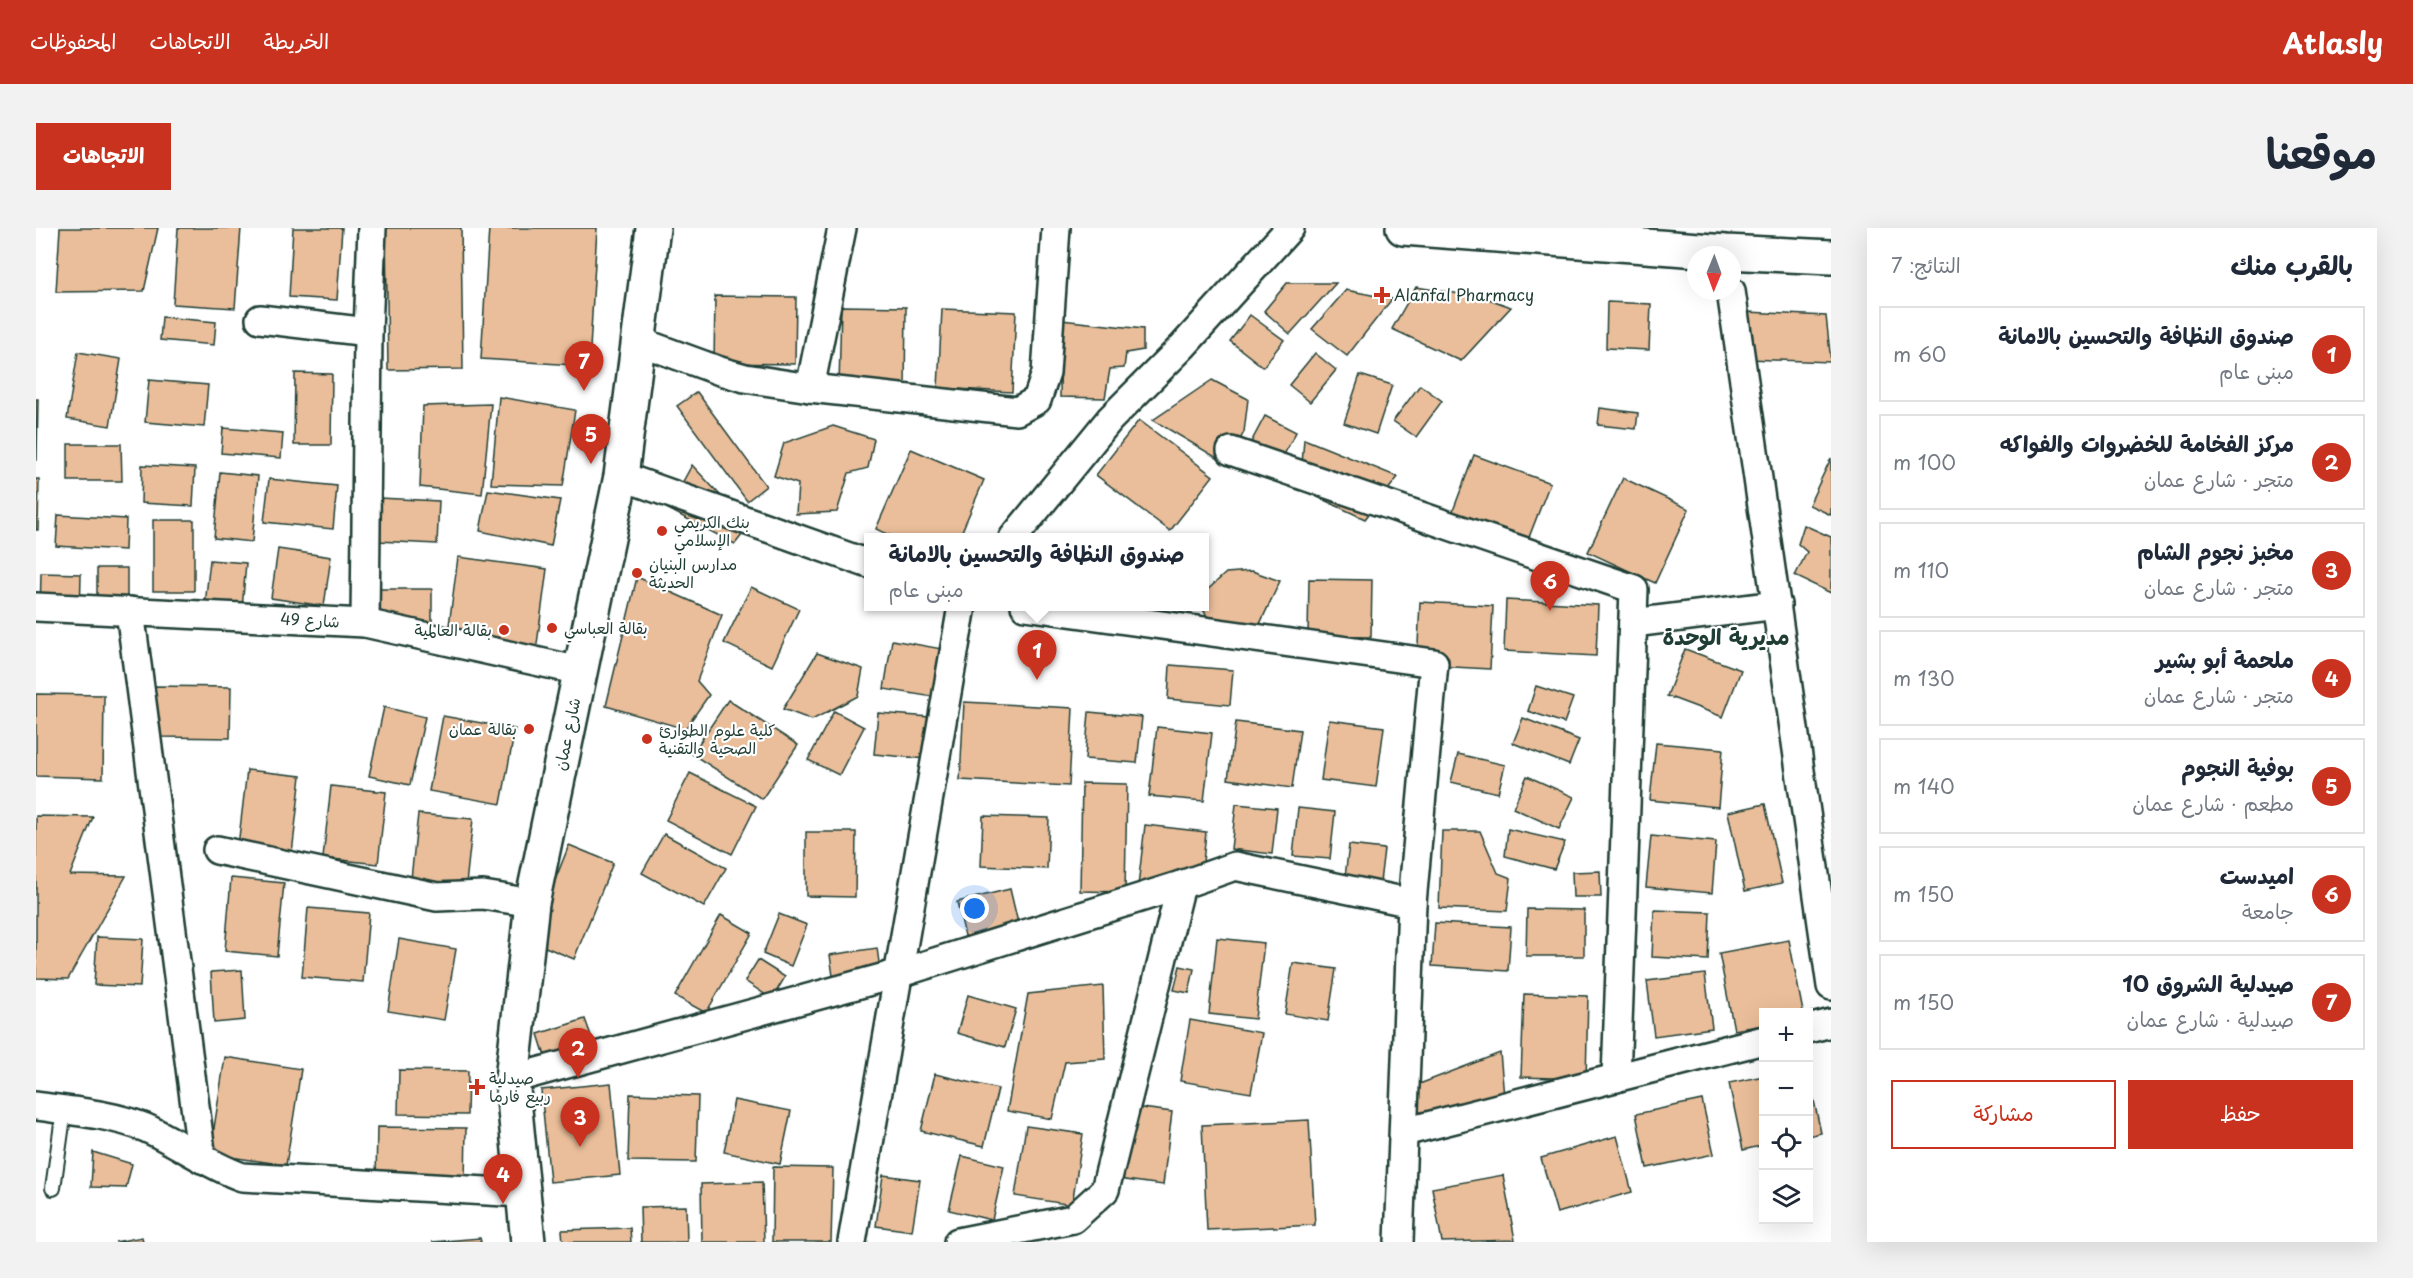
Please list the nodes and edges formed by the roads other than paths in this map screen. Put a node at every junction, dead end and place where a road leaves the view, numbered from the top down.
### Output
1 (372, 228) edge
2 (652, 228) edge
3 (842, 228) edge
4 (1056, 228) edge
5 (1290, 228) edge
6 (1403, 228) edge
7 (1722, 245) edge
8 (1831, 257) edge
9 (1732, 300) edge
10 (260, 319) dead end
11 (368, 332) junction
12 (638, 341) junction
13 (810, 388) junction
14 (1231, 451) dead end
15 (621, 476) junction
16 (1016, 533) edge
17 (864, 562) edge
18 (1777, 605) junction
19 (36, 607) edge
20 (130, 611) junction
21 (961, 611) edge
22 (1061, 611) edge
23 (365, 623) junction
24 (1633, 623) junction
25 (580, 671) junction
26 (217, 850) dead end
27 (1180, 885) junction
28 (532, 903) junction
29 (1412, 903) junction
30 (900, 973) junction
31 (1831, 986) edge
32 (1831, 1023) edge
33 (1813, 1028) edge
34 (1759, 1041) edge
35 (1616, 1078) junction
36 (512, 1079) junction
37 (36, 1106) edge
38 (64, 1110) junction
39 (1404, 1132) junction
40 (202, 1159) junction
41 (53, 1188) dead end
42 (523, 1193) junction
43 (1074, 1230) edge
44 (528, 1242) edge
45 (852, 1242) edge
46 (958, 1242) edge
47 (1399, 1242) edge

1 - 11 street
2 - 12 street, شارع عمان
3 - 13 street
4 - 13 street
5 - 16 street
6 - 7 street
7 - 8 street
9 - 18 street
10 - 11 street
11 - 23 street
12 - 13 street
12 - 15 street, شارع عمان
14 - 24 street
15 - 17 street
15 - 25 street, شارع عمان
18 - 24 street
18 - 31 street
19 - 20 street, شارع 49
20 - 23 street, شارع 49
20 - 40 street
21 - 30 street
22 - 29 street
23 - 25 street, شارع 49
24 - 35 street
25 - 28 street, شارع عمان
26 - 28 street
27 - 29 street
27 - 30 street
27 - 43 street
28 - 36 street, شارع عمان
29 - 39 street
30 - 36 street
30 - 45 street
32 - 33 street
34 - 35 street
35 - 39 street
36 - 42 street, شارع عمان
37 - 38 street
38 - 40 street
38 - 41 lane
39 - 47 street
40 - 42 street
42 - 44 street, شارع عمان
43 - 46 street

